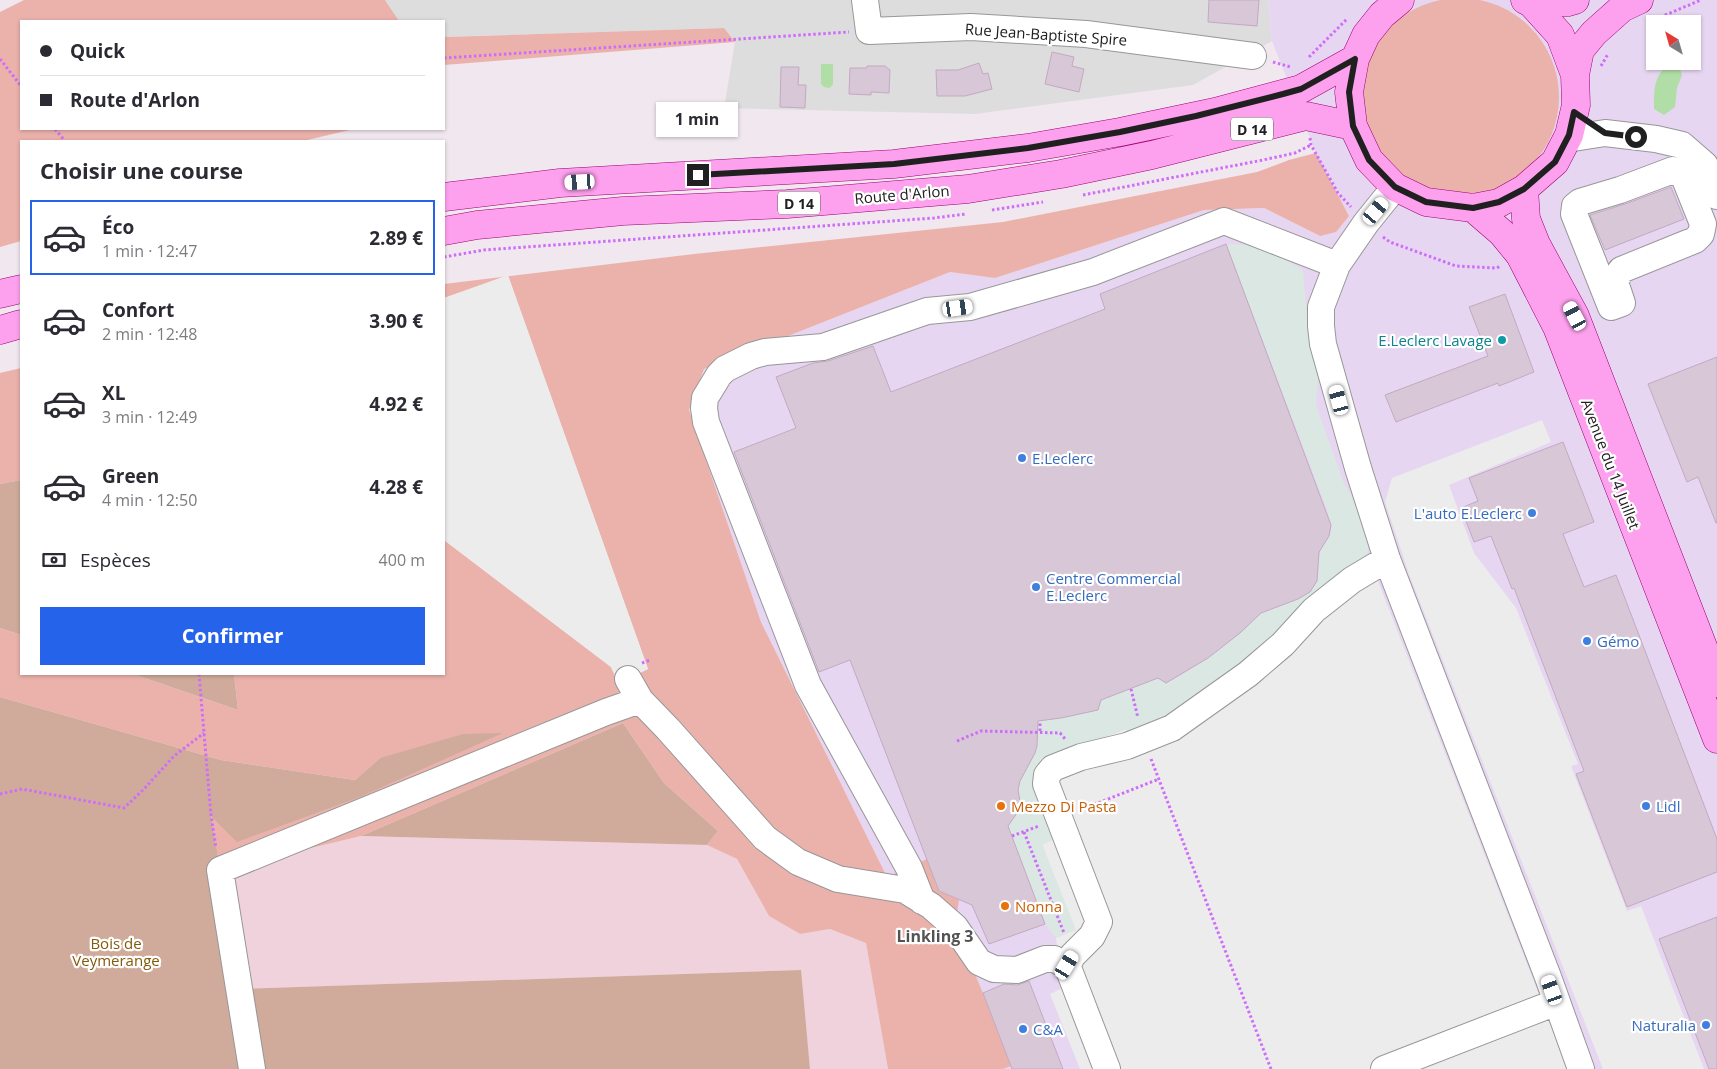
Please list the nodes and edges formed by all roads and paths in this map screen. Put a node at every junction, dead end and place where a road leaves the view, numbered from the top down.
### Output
1 (864, 0) edge
2 (1400, 0) edge
3 (1575, 0) edge
4 (1701, 0) edge
5 (1528, 2) edge
6 (1644, 11) edge
7 (870, 31) junction
8 (1253, 56) dead end
9 (445, 58) edge
10 (0, 59) edge
11 (1355, 59) junction
12 (1575, 75) junction
13 (20, 83) edge
14 (1574, 112) junction
15 (1353, 126) junction
16 (56, 130) edge
17 (1605, 133) junction
18 (1567, 139) junction
19 (64, 140) edge
20 (1395, 187) junction
21 (1524, 189) junction
22 (445, 196) edge
23 (1717, 196) edge
24 (1473, 208) junction
25 (445, 231) edge
26 (1520, 255) junction
27 (1337, 265) junction
28 (1456, 266) dead end
29 (20, 289) edge
30 (0, 294) edge
31 (1622, 303) joint
32 (20, 324) edge
33 (0, 330) edge
34 (1387, 560) junction
35 (199, 675) edge
36 (1717, 683) edge
37 (1131, 689) dead end
38 (1040, 720) dead end
39 (1040, 731) junction
40 (204, 734) junction
41 (1717, 739) edge
42 (1144, 740) junction
43 (957, 741) dead end
44 (1081, 757) junction
45 (1159, 779) junction
46 (0, 794) edge
47 (1059, 819) junction
48 (1024, 832) junction
49 (1012, 836) dead end
50 (220, 870) junction
51 (922, 901) junction
52 (1070, 960) junction
53 (1557, 1002) junction
54 (252, 1069) edge
55 (1107, 1069) edge
56 (1271, 1069) edge
57 (1384, 1069) edge
58 (1581, 1069) edge

1 - 7 street
2 - 11 main road
3 - 5 main road
4 - 6 path
5 - 12 main road
6 - 12 main road
7 - 8 street, Rue Jean-Baptiste Spire
7 - 9 path
10 - 13 path
11 - 15 main road
11 - 22 main road, Route d'Arlon / D 14
12 - 14 main road
14 - 17 street
14 - 18 main road
15 - 20 main road
15 - 25 main road, Route d'Arlon / D 14
16 - 19 path
17 - 18 street
17 - 23 street
18 - 21 main road
20 - 24 main road
20 - 27 street
21 - 24 main road
21 - 36 main road, Avenue du 14 Juillet
24 - 26 main road, Avenue du 14 Juillet
26 - 28 path
26 - 41 main road, Avenue du 14 Juillet
27 - 34 street
27 - 51 street
29 - 30 main road
31 - 31 street
32 - 33 main road
34 - 42 street
34 - 53 street
35 - 40 path
37 - 42 path
38 - 39 path
39 - 43 path
39 - 44 path
40 - 46 path
40 - 50 path
42 - 44 street
42 - 45 path
44 - 47 street
45 - 47 path
45 - 56 path
47 - 48 path
47 - 52 street
48 - 49 path
48 - 52 path
50 - 51 street
50 - 54 street
51 - 52 street
52 - 55 street
53 - 57 street
53 - 58 street

